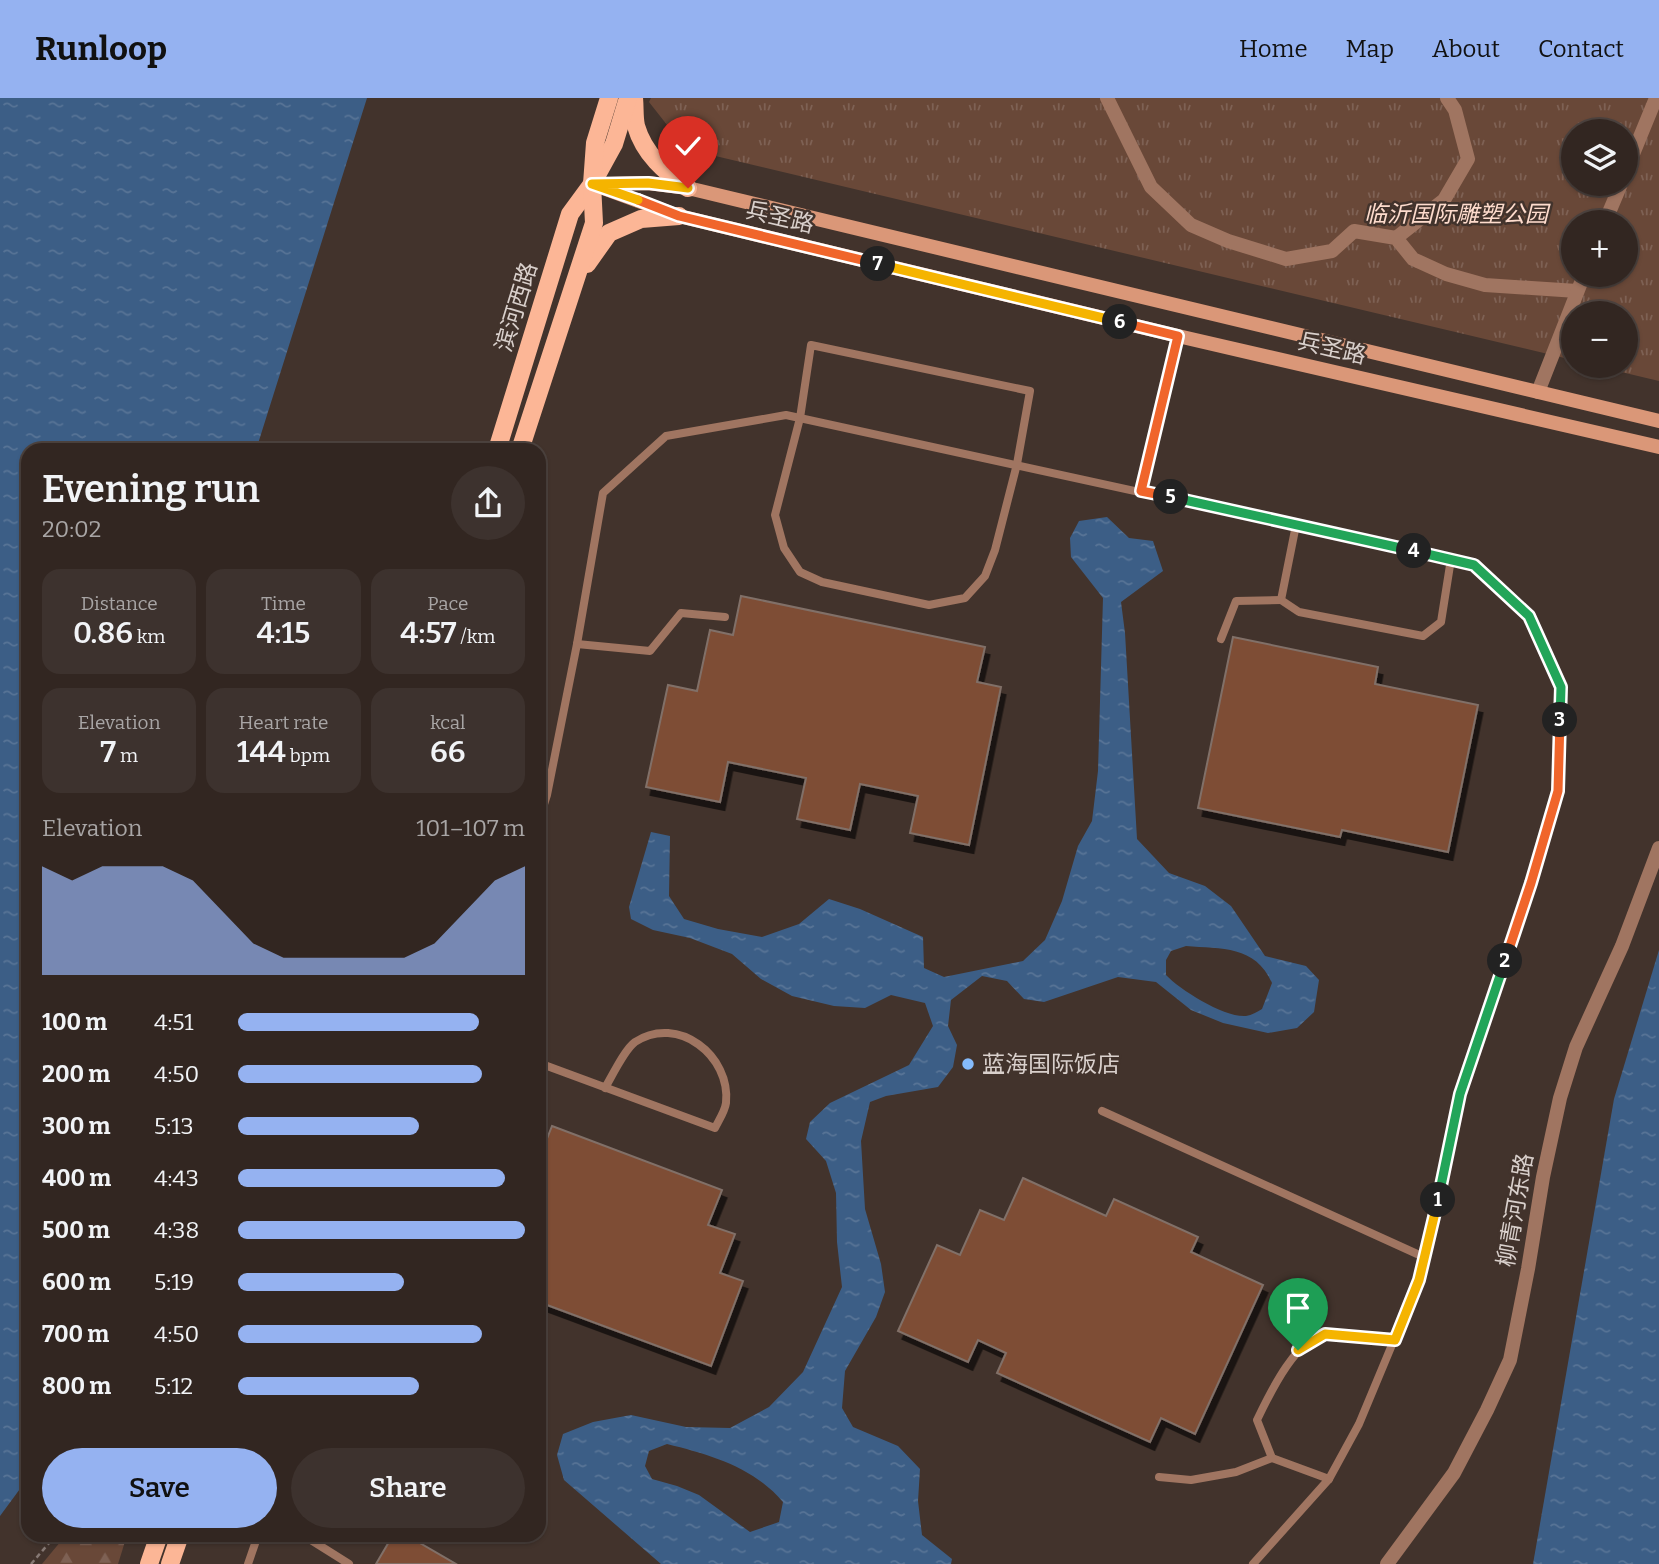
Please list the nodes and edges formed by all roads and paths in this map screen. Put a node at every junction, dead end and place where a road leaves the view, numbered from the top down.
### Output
1 (609, 98) edge
2 (628, 98) edge
3 (634, 98) edge
4 (1107, 98) edge
5 (1447, 98) edge
6 (1656, 98) edge
7 (1638, 142) edge
8 (592, 184) junction
9 (688, 188) junction
10 (679, 216) junction
11 (1396, 238) junction
12 (575, 281) junction
13 (1579, 287) edge
14 (1577, 291) junction
15 (1178, 336) junction
16 (1538, 392) junction
17 (800, 418) junction
18 (1659, 421) edge
19 (499, 443) edge
20 (522, 443) edge
21 (1659, 447) edge
22 (1017, 464) junction
23 (1141, 491) junction
24 (1296, 525) junction
25 (1451, 559) junction
26 (1281, 600) junction
27 (725, 617) dead end
28 (1221, 639) dead end
29 (577, 644) junction
30 (546, 798) edge
31 (1659, 848) edge
32 (546, 1066) edge
33 (605, 1087) junction
34 (1102, 1111) dead end
35 (1426, 1258) junction
36 (1395, 1340) junction
37 (1272, 1458) junction
38 (1159, 1477) dead end
39 (1329, 1479) junction
40 (50, 1542) edge
41 (157, 1542) edge
42 (178, 1542) edge
43 (256, 1542) edge
44 (314, 1542) edge
45 (31, 1564) edge
46 (149, 1564) edge
47 (170, 1564) edge
48 (248, 1564) edge
49 (349, 1564) edge
50 (1253, 1564) edge
51 (1387, 1564) edge

1 - 8 main road, 滨河西路
2 - 8 main road, 滨河西路
3 - 9 main road
4 - 11 street
5 - 11 street
6 - 7 street
8 - 9 main road, 兵圣路
8 - 10 main road, 兵圣路
8 - 12 main road, 滨河西路
8 - 19 main road, 滨河西路
9 - 16 main road, 兵圣路
10 - 12 main road
10 - 15 main road, 兵圣路
11 - 14 street
12 - 20 main road, 滨河西路
13 - 14 street
14 - 16 street
15 - 21 main road, 兵圣路
15 - 23 lane
16 - 18 main road, 兵圣路
17 - 22 lane
17 - 22 lane
17 - 22 lane
17 - 29 lane
22 - 23 lane
23 - 24 lane
24 - 25 lane
24 - 26 lane
25 - 26 lane
25 - 35 lane
26 - 28 lane
27 - 29 lane
29 - 30 lane
31 - 51 street, 柳青河东路
32 - 33 lane
33 - 33 lane
34 - 35 lane
35 - 36 lane
36 - 37 lane
36 - 39 lane
37 - 38 lane
37 - 39 lane
39 - 50 lane
40 - 45 path
41 - 46 main road
42 - 47 main road
43 - 48 lane
44 - 49 lane

